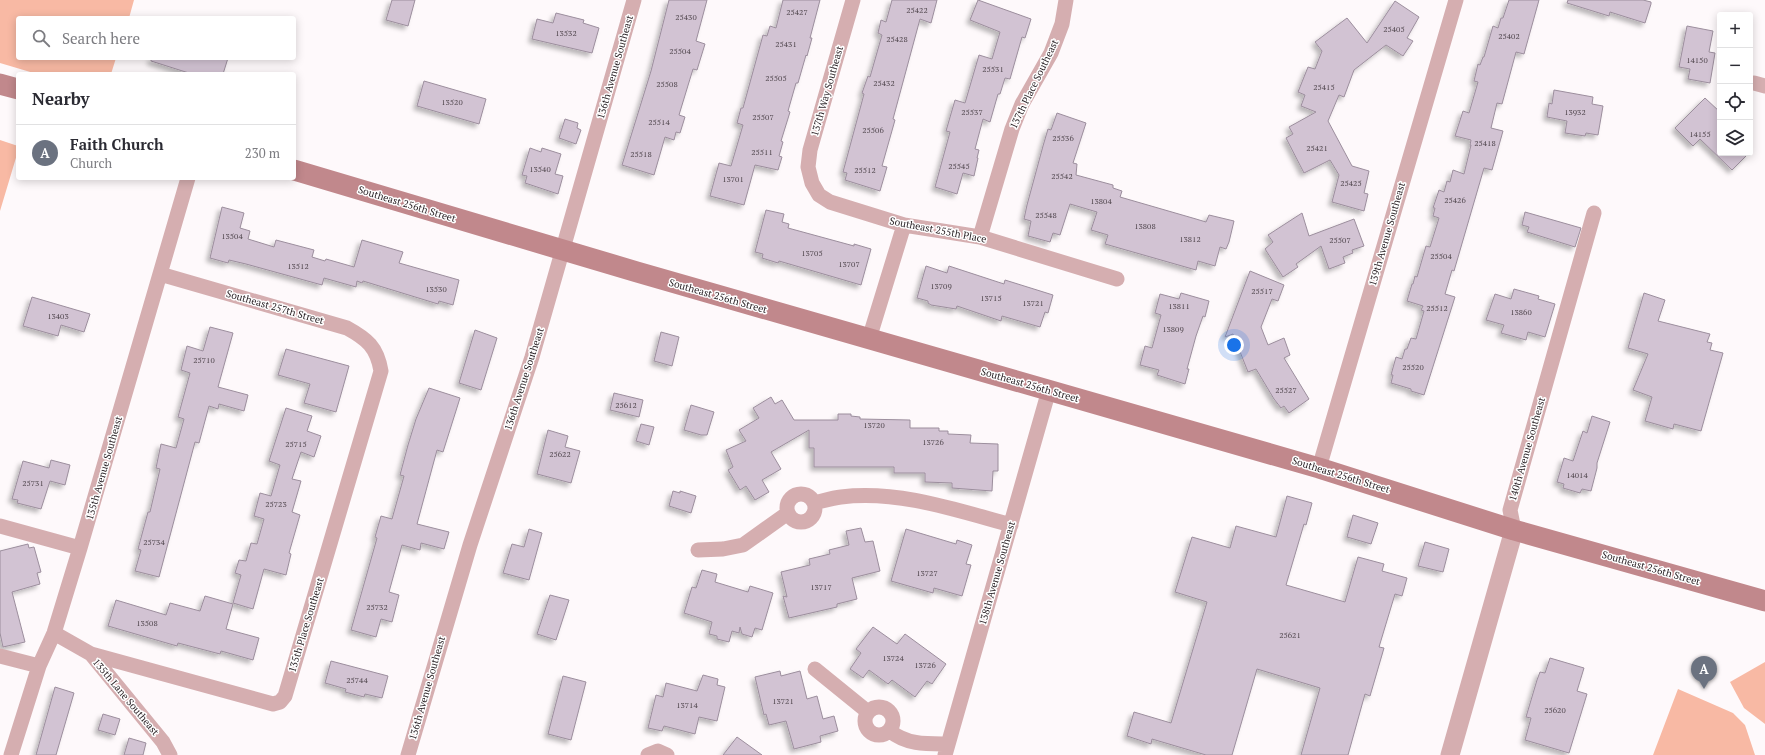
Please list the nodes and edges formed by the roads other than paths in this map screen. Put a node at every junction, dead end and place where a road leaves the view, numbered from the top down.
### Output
1 (634, 0) edge
2 (852, 0) edge
3 (1066, 0) edge
4 (1456, 0) edge
5 (0, 84) edge
6 (16, 88) edge
7 (296, 171) edge
8 (187, 180) edge
9 (812, 183) joint
10 (1594, 213) dead end
11 (904, 225) junction
12 (980, 237) junction
13 (563, 250) junction
14 (160, 274) junction
15 (1117, 279) dead end
16 (869, 339) junction
17 (379, 358) joint
18 (1049, 390) junction
19 (1319, 468) junction
20 (1011, 525) junction
21 (0, 526) edge
22 (1514, 530) junction
23 (80, 548) junction
24 (698, 550) dead end
25 (1765, 601) edge
26 (54, 633) junction
27 (91, 654) junction
28 (0, 656) edge
29 (39, 666) junction
30 (815, 669) dead end
31 (868, 712) junction
32 (890, 731) junction
33 (946, 749) edge
34 (11, 755) edge
35 (170, 755) edge
36 (408, 755) edge
37 (648, 755) edge
38 (667, 755) edge
39 (1450, 755) edge

1 - 13 street, 136th Avenue Southeast
2 - 9 street, 137th Way Southeast
3 - 12 street, 137th Place Southeast
4 - 19 street, 139th Avenue Southeast
5 - 6 main road
7 - 13 main road, Southeast 256th Street
8 - 14 street, 135th Avenue Southeast
9 - 11 street, Southeast 255th Place
10 - 22 street, 140th Avenue Southeast
11 - 12 street, Southeast 255th Place
11 - 16 street
12 - 15 street, Southeast 255th Place
13 - 16 main road, Southeast 256th Street
13 - 36 street, 136th Avenue Southeast
14 - 17 street, Southeast 257th Street
14 - 23 street, 135th Avenue Southeast
16 - 18 main road, Southeast 256th Street
17 - 27 street, 135th Place Southeast
18 - 19 main road, Southeast 256th Street
18 - 20 street, 138th Avenue Southeast
19 - 22 main road, Southeast 256th Street
20 - 24 street
20 - 33 street, 138th Avenue Southeast
21 - 23 street
22 - 25 main road, Southeast 256th Street
22 - 39 street, 140th Avenue Southeast
23 - 26 street, 135th Avenue Southeast
26 - 27 street, 135th Lane Southeast
26 - 29 street, 135th Avenue Southeast
27 - 35 street, 135th Lane Southeast
28 - 29 street
29 - 34 street, 135th Avenue Southeast
30 - 31 street
31 - 32 street
31 - 32 street
32 - 33 street
37 - 38 street

